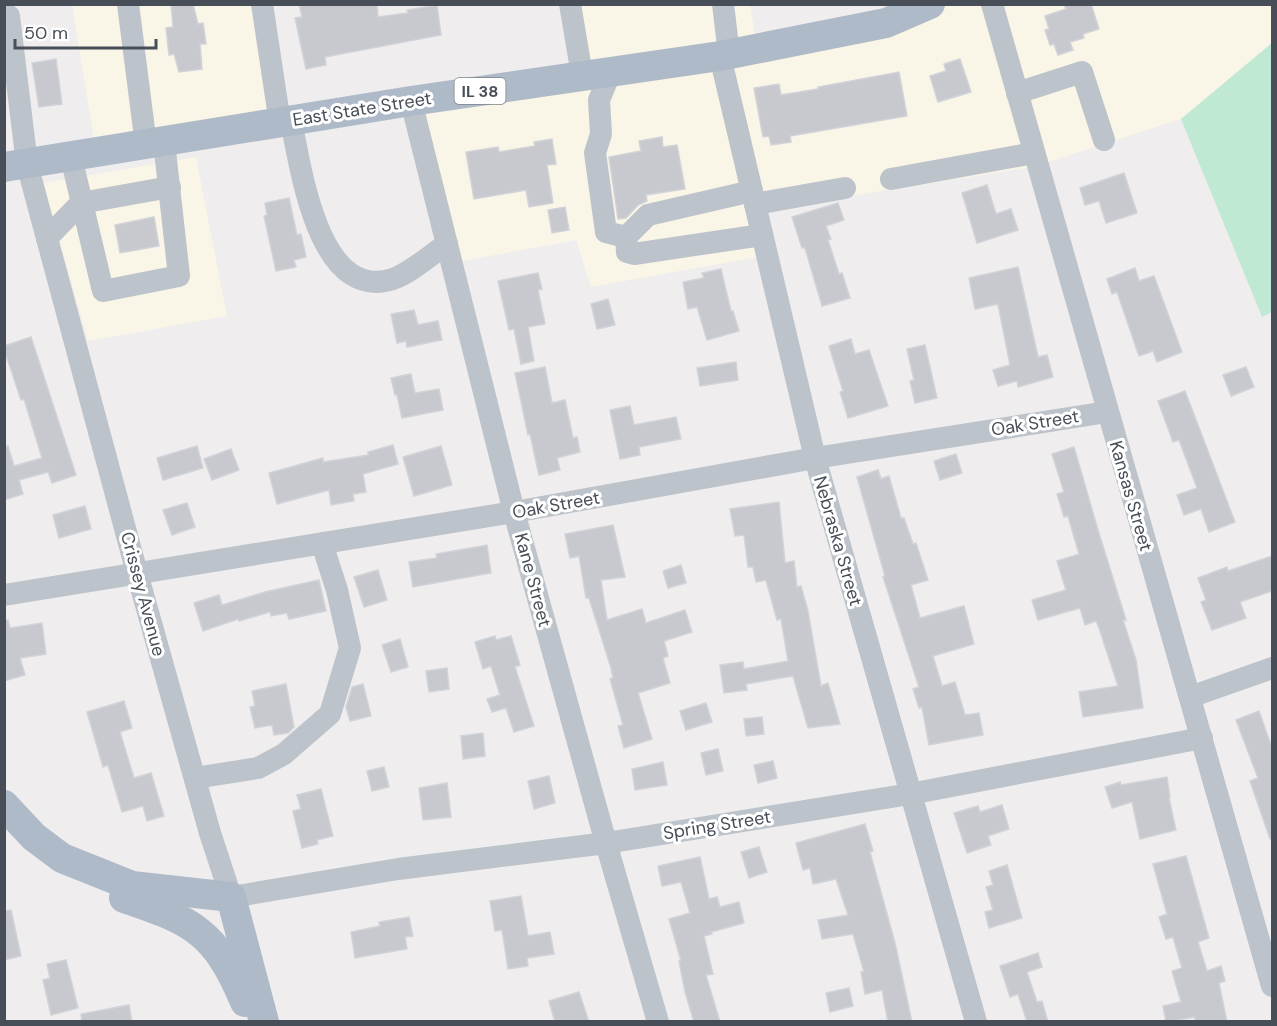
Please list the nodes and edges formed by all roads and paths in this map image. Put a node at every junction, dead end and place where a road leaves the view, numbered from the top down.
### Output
1 (128, 4) edge
2 (262, 4) edge
3 (570, 4) edge
4 (723, 4) edge
5 (930, 4) edge
6 (992, 4) edge
7 (885, 14) edge
8 (9, 16) dead end
9 (724, 55) junction
10 (611, 71) junction
11 (582, 75) junction
12 (1017, 93) junction
13 (411, 101) junction
14 (285, 122) junction
15 (1104, 141) dead end
16 (155, 143) junction
17 (1034, 153) junction
18 (71, 157) junction
19 (16, 166) edge
20 (891, 179) dead end
21 (170, 187) junction
22 (845, 188) dead end
23 (753, 198) junction
24 (81, 203) junction
25 (762, 235) junction
26 (626, 237) junction
27 (47, 238) junction
28 (447, 244) junction
29 (1107, 411) junction
30 (815, 458) junction
31 (514, 512) junction
32 (324, 543) junction
33 (137, 573) junction
34 (4, 595) edge
35 (1272, 668) edge
36 (1190, 697) junction
37 (1202, 738) junction
38 (195, 778) junction
39 (910, 794) junction
40 (4, 806) edge
41 (606, 843) junction
42 (62, 858) junction
43 (231, 897) junction
44 (1272, 986) edge
45 (253, 1022) edge
46 (264, 1022) edge
47 (658, 1022) edge
48 (976, 1022) edge

1 - 16 street
2 - 14 street
3 - 11 street
4 - 9 street, Nebraska Street
5 - 7 main road, East State Street / IL 38
6 - 12 street, Kansas Street
7 - 9 main road, East State Street / IL 38
8 - 19 street, Crissey Avenue
9 - 10 main road, East State Street / IL 38
9 - 23 street, Nebraska Street
10 - 11 main road, East State Street / IL 38
10 - 26 street
11 - 13 main road, East State Street / IL 38
12 - 15 street
12 - 17 street, Kansas Street
13 - 14 main road, East State Street / IL 38
13 - 28 street, Kane Street
14 - 16 main road, East State Street / IL 38
14 - 28 street
16 - 18 main road, East State Street / IL 38
16 - 21 street
17 - 20 street
17 - 29 street, Kansas Street
18 - 19 main road, East State Street / IL 38
18 - 24 street
19 - 27 street, Crissey Avenue
21 - 24 street
21 - 24 street
22 - 23 street
23 - 25 street, Nebraska Street
23 - 26 street
24 - 27 street
25 - 26 street
25 - 30 street, Nebraska Street
27 - 33 street, Crissey Avenue
28 - 31 street, Kane Street
29 - 30 street, Oak Street
29 - 36 street, Kansas Street
30 - 31 street, Oak Street
30 - 39 street, Nebraska Street
31 - 32 street, Oak Street
31 - 41 street, Kane Street
32 - 33 street, Oak Street
32 - 38 street
33 - 34 street, Oak Street
33 - 38 street, Crissey Avenue
35 - 36 street
36 - 37 street, Kansas Street
37 - 39 street, Spring Street
37 - 44 street, Kansas Street
38 - 43 street, Crissey Avenue
39 - 41 street, Spring Street
39 - 48 street, Nebraska Street
40 - 42 main road
41 - 43 street, Spring Street
41 - 47 street, Kane Street
42 - 43 main road
42 - 45 main road
43 - 46 main road, Crissey Avenue

